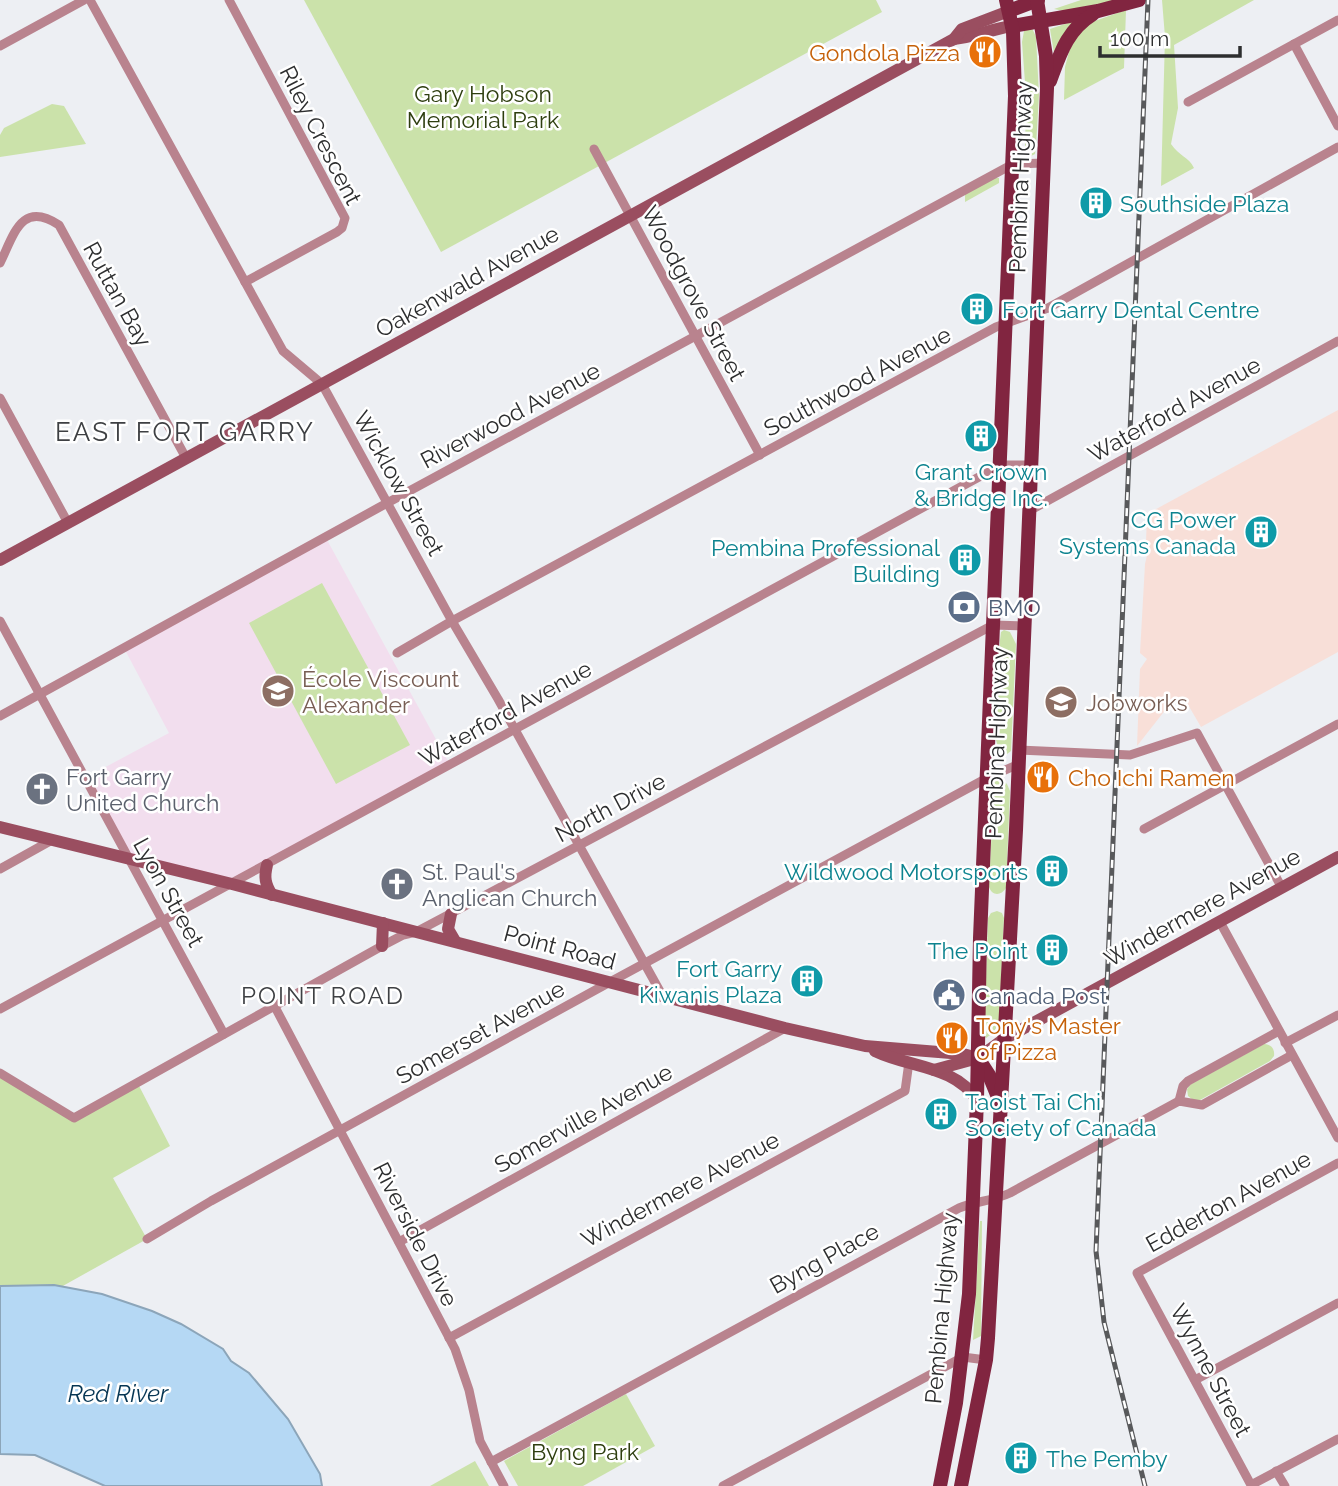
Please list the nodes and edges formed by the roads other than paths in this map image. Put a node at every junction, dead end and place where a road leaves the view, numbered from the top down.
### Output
1 (84, 0) edge
2 (90, 0) edge
3 (229, 0) edge
4 (1037, 0) edge
5 (1139, 0) edge
6 (71, 3) edge
7 (1098, 11) junction
8 (1009, 12) edge
9 (1041, 20) junction
10 (1338, 20) edge
11 (1294, 44) junction
12 (0, 46) edge
13 (1047, 88) junction
14 (1188, 102) dead end
15 (1338, 126) edge
16 (1338, 147) edge
17 (594, 149) dead end
18 (1043, 163) junction
19 (1013, 164) junction
20 (631, 216) junction
21 (0, 263) edge
22 (245, 282) junction
23 (1037, 313) junction
24 (1006, 322) junction
25 (696, 337) junction
26 (1338, 341) edge
27 (322, 384) junction
28 (0, 398) edge
29 (760, 455) junction
30 (186, 458) junction
31 (1001, 465) junction
32 (1031, 465) junction
33 (388, 503) junction
34 (1029, 511) junction
35 (68, 523) junction
36 (0, 560) edge
37 (0, 621) edge
38 (452, 621) junction
39 (993, 625) junction
40 (1024, 626) junction
41 (397, 653) dead end
42 (40, 694) junction
43 (0, 716) edge
44 (1338, 724) edge
45 (515, 730) junction
46 (1019, 757) junction
47 (987, 778) junction
48 (1226, 786) junction
49 (0, 827) edge
50 (1144, 829) dead end
51 (52, 840) junction
52 (579, 845) junction
53 (1338, 857) edge
54 (130, 860) junction
55 (267, 865) junction
56 (0, 869) edge
57 (232, 884) junction
58 (1282, 888) junction
59 (272, 895) junction
60 (451, 914) junction
61 (162, 921) junction
62 (1220, 922) junction
63 (383, 923) junction
64 (416, 932) junction
65 (455, 941) junction
66 (382, 946) junction
67 (645, 964) junction
68 (610, 982) junction
69 (662, 995) junction
70 (275, 1007) junction
71 (0, 1009) edge
72 (1338, 1015) edge
73 (785, 1028) junction
74 (1279, 1031) junction
75 (224, 1034) junction
76 (1004, 1039) junction
77 (1285, 1043) junction
78 (865, 1046) junction
79 (924, 1051) junction
80 (1292, 1055) junction
81 (978, 1058) junction
82 (909, 1062) junction
83 (934, 1070) junction
84 (0, 1073) edge
85 (977, 1100) junction
86 (1179, 1101) junction
87 (1000, 1102) junction
88 (341, 1130) junction
89 (1338, 1138) edge
90 (1338, 1163) edge
91 (996, 1200) junction
92 (973, 1202) junction
93 (147, 1239) dead end
94 (399, 1242) junction
95 (1137, 1273) joint
96 (1338, 1303) edge
97 (449, 1338) junction
98 (963, 1357) junction
99 (986, 1360) junction
100 (1195, 1380) junction
101 (1338, 1439) edge
102 (491, 1462) junction
103 (1276, 1471) junction
104 (1251, 1485) edge
105 (503, 1486) edge
106 (723, 1486) edge
107 (940, 1486) edge
108 (961, 1486) edge
109 (1285, 1486) edge

1 - 6 street
2 - 22 street, Wicklow Street
3 - 22 street, Riley Crescent
4 - 8 main road
4 - 9 main road, Pembina Highway
5 - 7 main road
6 - 12 street
7 - 9 main road
7 - 13 main road
8 - 9 main road
8 - 19 main road, Pembina Highway
8 - 20 street, Oakenwald Avenue
9 - 13 main road, Pembina Highway
10 - 11 street
11 - 14 street
11 - 15 street
13 - 18 main road, Pembina Highway
16 - 23 street, Southwood Avenue
17 - 20 street, Woodgrove Street
18 - 19 street, Riverwood Avenue
18 - 23 main road, Pembina Highway
19 - 24 main road, Pembina Highway
19 - 25 street, Riverwood Avenue
20 - 25 street, Woodgrove Street
20 - 27 street, Oakenwald Avenue
21 - 30 street, Ruttan Bay
22 - 27 street, Wicklow Street
23 - 24 street, Southwood Avenue
23 - 32 main road, Pembina Highway
24 - 29 street, Southwood Avenue
24 - 31 main road, Pembina Highway
25 - 29 street, Woodgrove Street
25 - 33 street, Riverwood Avenue
26 - 34 street, Waterford Avenue
27 - 30 street, Oakenwald Avenue
27 - 33 street, Wicklow Street
28 - 35 street
29 - 38 street, Southwood Avenue
30 - 35 street, Oakenwald Avenue
31 - 32 street, Waterford Avenue
31 - 39 main road, Pembina Highway
31 - 45 street, Waterford Avenue
32 - 34 main road, Pembina Highway
33 - 38 street, Wicklow Street
33 - 42 street, Riverwood Avenue
34 - 40 main road, Pembina Highway
35 - 36 street, Oakenwald Avenue
37 - 42 street, Lyon Street
38 - 41 street, Southwood Avenue
38 - 45 street, Wicklow Street
39 - 40 street, North Drive
39 - 47 main road, Pembina Highway
39 - 52 street, North Drive
40 - 46 main road, Pembina Highway
42 - 43 street, Riverwood Avenue
42 - 54 street, Lyon Street
44 - 48 street
45 - 52 street, Wicklow Street
45 - 55 street, Waterford Avenue
46 - 47 street, Somerset Avenue
46 - 48 street
46 - 76 main road, Pembina Highway
47 - 67 street, Somerset Avenue
47 - 81 main road, Pembina Highway
48 - 50 street
48 - 58 street
49 - 51 street, Point Road
51 - 54 street, Point Road
51 - 56 street
52 - 60 street, North Drive
52 - 67 street, Wicklow Street
53 - 58 street, Windermere Avenue
54 - 57 street, Point Road
54 - 61 street, Lyon Street
55 - 57 street, Waterford Avenue
55 - 59 street
57 - 59 street, Point Road
57 - 61 street, Waterford Avenue
58 - 62 street, Windermere Avenue
59 - 63 street, Point Road
60 - 64 street, North Drive
60 - 65 street
61 - 71 street, Waterford Avenue
61 - 75 street, Lyon Street
62 - 74 street
62 - 76 street, Windermere Avenue
63 - 64 street, Point Road
63 - 66 street
64 - 65 street, Point Road
64 - 66 street, North Drive
65 - 68 street, Point Road
66 - 70 street, North Drive
67 - 68 street, Somerset Avenue
67 - 69 street, Wicklow Street
68 - 69 street, Point Road
68 - 88 street, Somerset Avenue
69 - 73 street, Point Road
70 - 75 street, North Drive
70 - 88 street, Riverside Drive
72 - 77 street
73 - 78 street, Point Road
73 - 94 street, Somerville Avenue
74 - 77 street
74 - 86 street, Byng Place
75 - 84 street, North Drive
76 - 81 street, Windermere Avenue
76 - 87 main road, Pembina Highway
77 - 80 street
78 - 79 street, Point Road
78 - 82 street, Point Road
79 - 81 street, Point Road
79 - 82 street
80 - 86 street, Byng Place
80 - 89 street
81 - 83 street
81 - 85 main road, Pembina Highway
81 - 87 main road
82 - 83 street, Point Road
82 - 97 street, Windermere Avenue
83 - 85 street, Point Road
85 - 92 main road, Pembina Highway
86 - 91 street, Byng Place
87 - 91 main road, Pembina Highway
88 - 93 street, Somerset Avenue
88 - 94 street, Riverside Drive
90 - 95 street, Edderton Avenue
91 - 92 street, Byng Place
91 - 99 main road, Pembina Highway
92 - 98 main road, Pembina Highway
92 - 102 street, Byng Place
94 - 97 street, Riverside Drive
95 - 100 street, Wynne Street
96 - 100 street
97 - 102 street, Riverside Drive
98 - 99 street
98 - 106 street
98 - 107 main road, Pembina Highway
99 - 108 main road, Pembina Highway
100 - 104 street, Wynne Street
101 - 103 street
102 - 105 street, Riverside Drive
103 - 104 street
103 - 109 street

